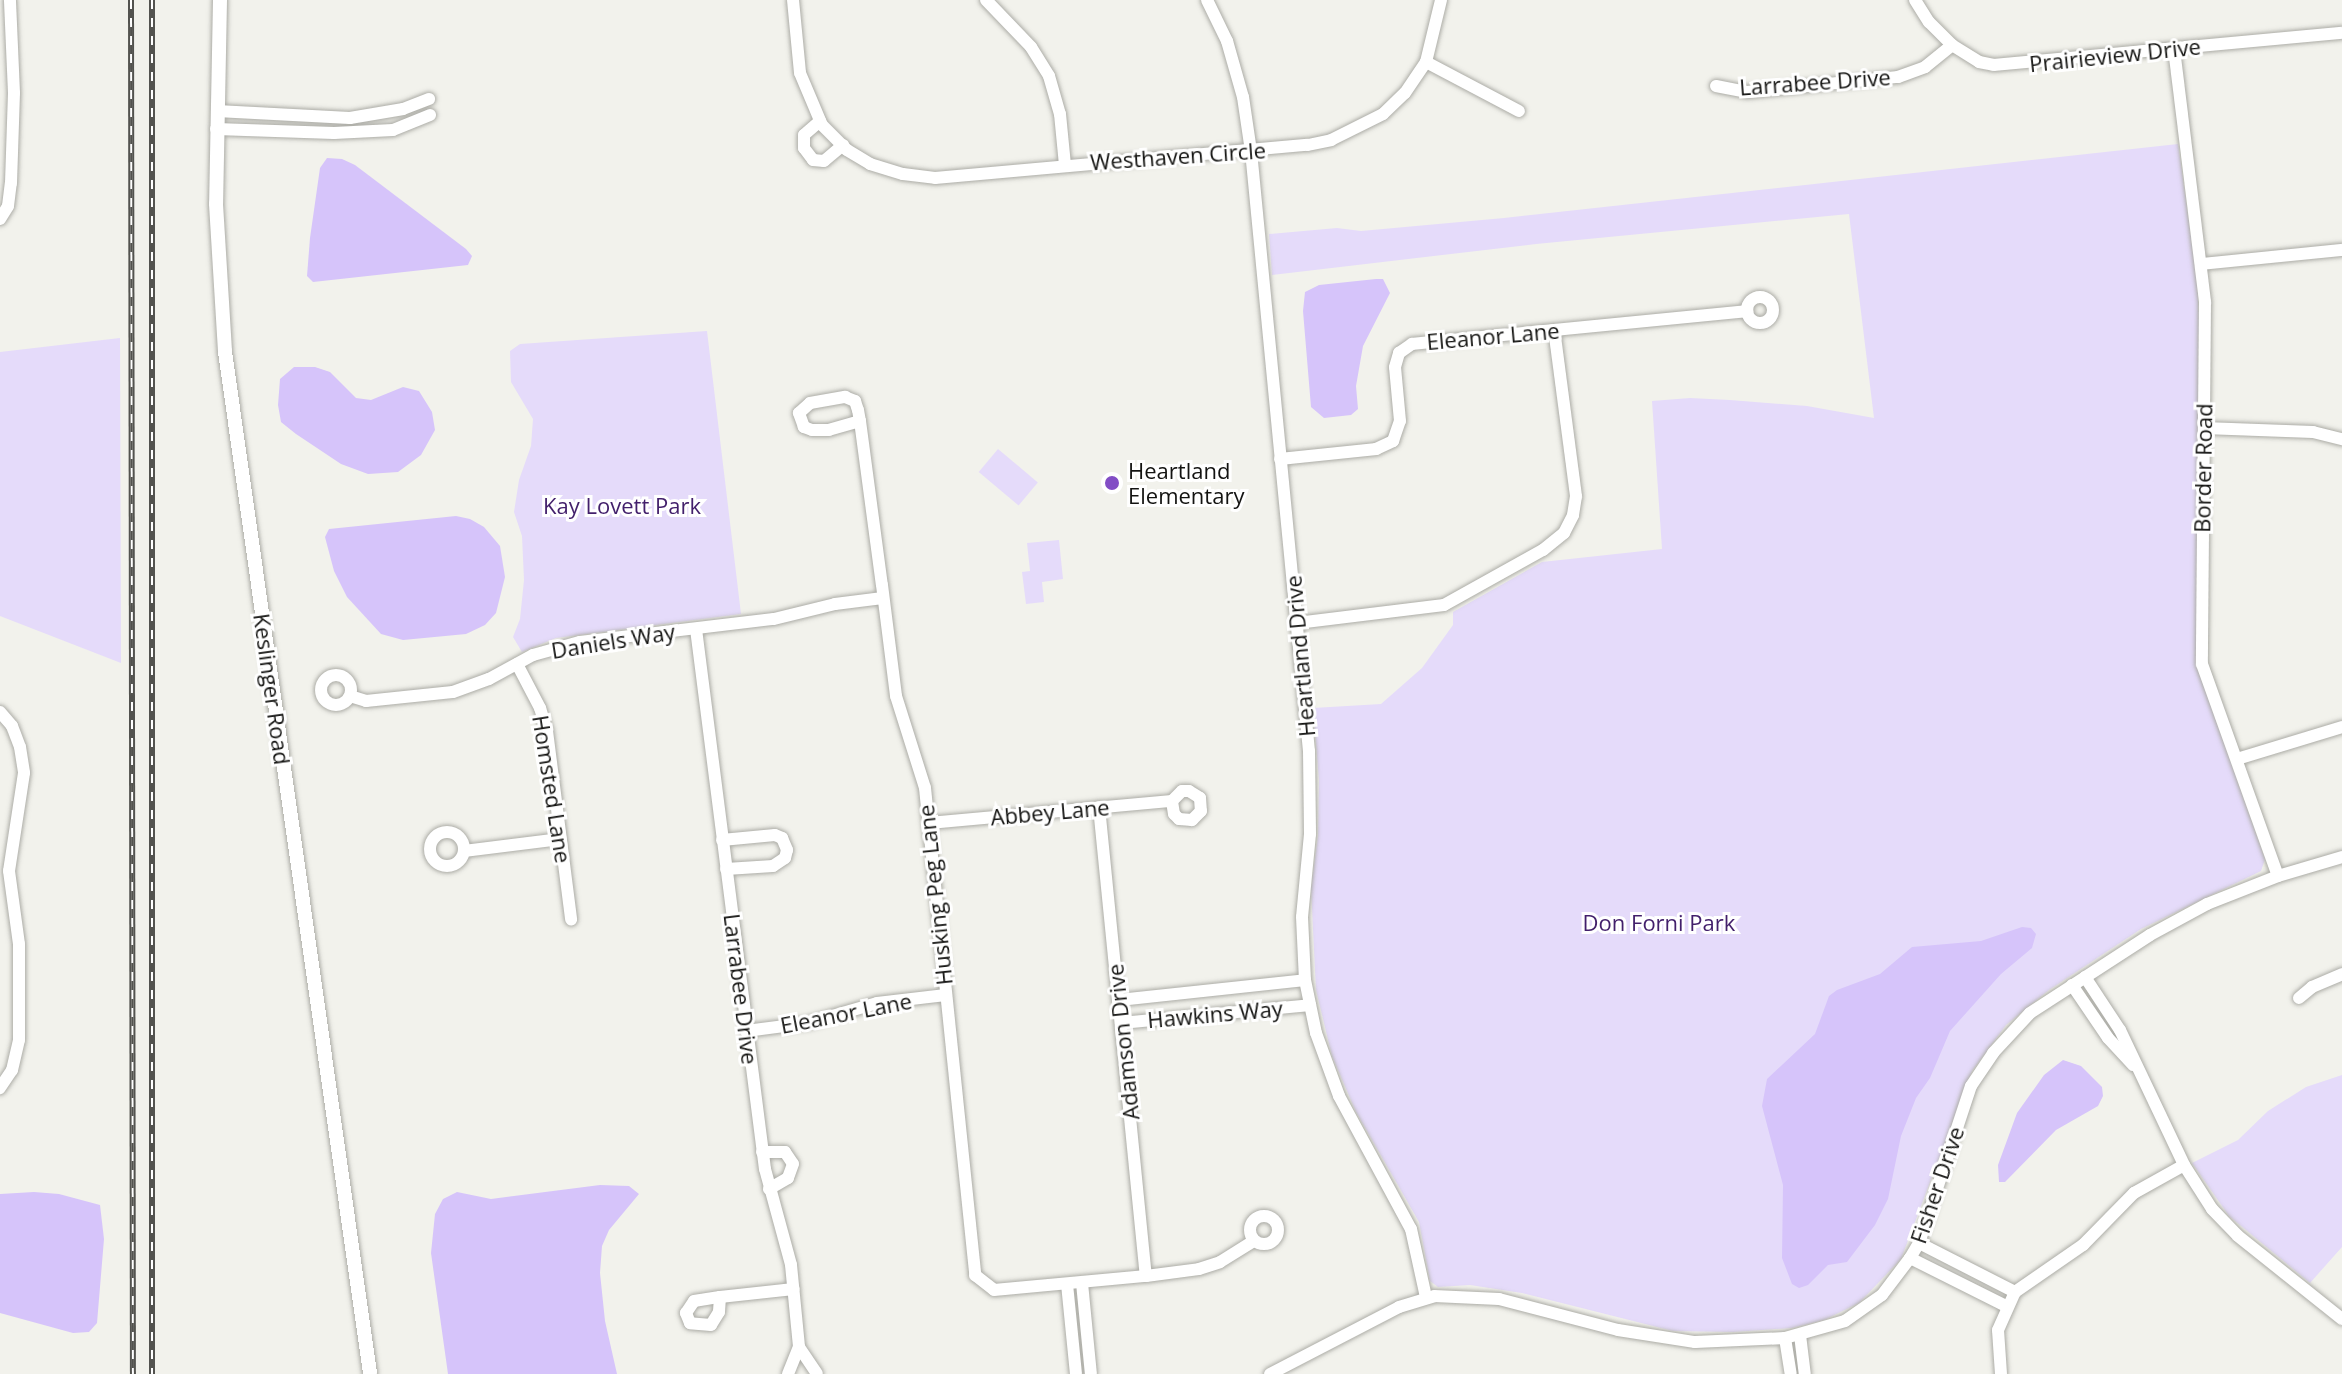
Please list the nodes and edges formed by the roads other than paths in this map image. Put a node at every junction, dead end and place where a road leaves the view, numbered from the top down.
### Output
1 (10, 0) edge
2 (220, 0) edge
3 (793, 0) edge
4 (986, 0) edge
5 (1441, 0) edge
6 (1915, 0) edge
7 (1209, 1) edge
8 (2342, 33) edge
9 (1952, 45) junction
10 (2174, 49) junction
11 (1426, 62) junction
12 (1716, 86) dead end
13 (429, 99) dead end
14 (217, 111) junction
15 (1519, 111) dead end
16 (430, 115) dead end
17 (820, 121) junction
18 (216, 129) junction
19 (843, 145) junction
20 (1251, 151) junction
21 (1065, 165) junction
22 (0, 219) edge
23 (2342, 250) edge
24 (2201, 264) junction
25 (1747, 311) dead end
26 (1554, 330) junction
27 (860, 421) junction
28 (2204, 428) junction
29 (2342, 439) edge
30 (1280, 459) junction
31 (883, 598) junction
32 (1297, 623) junction
33 (696, 629) junction
34 (517, 664) junction
35 (350, 696) dead end
36 (0, 712) edge
37 (2342, 727) edge
38 (2237, 759) junction
39 (1172, 801) dead end
40 (1099, 807) junction
41 (929, 823) junction
42 (560, 839) junction
43 (722, 840) junction
44 (464, 851) dead end
45 (2342, 857) edge
46 (726, 869) junction
47 (2278, 876) junction
48 (571, 919) dead end
49 (2342, 974) edge
50 (2085, 977) junction
51 (1305, 980) junction
52 (2072, 985) junction
53 (946, 995) junction
54 (2299, 998) dead end
55 (1119, 1000) junction
56 (1310, 1005) junction
57 (1121, 1023) junction
58 (746, 1031) junction
59 (2141, 1073) junction
60 (0, 1088) edge
61 (762, 1152) junction
62 (2184, 1165) junction
63 (769, 1189) junction
64 (1253, 1241) dead end
65 (1919, 1243) junction
66 (1910, 1258) junction
67 (1146, 1276) junction
68 (1082, 1283) junction
69 (1067, 1284) junction
70 (794, 1289) junction
71 (2015, 1292) junction
72 (720, 1297) dead end
73 (1426, 1297) junction
74 (2006, 1306) junction
75 (2342, 1319) edge
76 (1800, 1335) junction
77 (1785, 1338) junction
78 (799, 1347) junction
79 (370, 1374) edge
80 (788, 1374) edge
81 (817, 1374) edge
82 (1076, 1374) edge
83 (1091, 1374) edge
84 (1270, 1374) edge
85 (1791, 1374) edge
86 (1805, 1374) edge
87 (2001, 1374) edge

1 - 22 street
2 - 14 main road, Keslinger Road
3 - 17 street, Westhaven Circle
4 - 21 street
5 - 11 street, Westhaven Circle
6 - 9 street, Prairieview Drive
7 - 20 street, Heartland Drive
8 - 10 street, Prairieview Drive
9 - 10 street, Prairieview Drive
9 - 12 street, Larrabee Drive
10 - 24 street, Border Road
11 - 15 street
11 - 20 street, Westhaven Circle
13 - 14 street
14 - 18 main road, Keslinger Road
16 - 18 street
17 - 19 street, Westhaven Circle
17 - 19 street
18 - 79 main road, Keslinger Road
19 - 21 street, Westhaven Circle
20 - 21 street, Westhaven Circle
20 - 30 street, Heartland Drive
23 - 24 street
24 - 28 street, Border Road
25 - 26 street, Eleanor Lane
26 - 30 street, Eleanor Lane
26 - 32 street
27 - 27 street
27 - 31 street, Husking Peg Lane
28 - 29 street
28 - 38 street, Border Road
30 - 32 street, Heartland Drive
31 - 33 street, Daniels Way
31 - 41 street, Husking Peg Lane
32 - 51 street, Heartland Drive
33 - 34 street, Daniels Way
33 - 43 street, Larrabee Drive
34 - 35 street, Daniels Way
34 - 42 street, Homsted Lane
36 - 60 street
37 - 38 street
38 - 47 street, Border Road
39 - 40 street, Abbey Lane
40 - 41 street, Abbey Lane
40 - 55 street, Adamson Drive
41 - 53 street, Husking Peg Lane
42 - 44 street
42 - 48 street, Homsted Lane
43 - 46 street, Larrabee Drive
43 - 46 street
45 - 47 street, Fisher Drive
46 - 58 street, Larrabee Drive
47 - 50 street, Fisher Drive
49 - 54 street
50 - 52 street, Fisher Drive
50 - 59 street
51 - 55 street, Hawkins Way
51 - 56 street, Heartland Drive
52 - 59 street
52 - 65 street, Fisher Drive
53 - 58 street, Eleanor Lane
53 - 69 street, Husking Peg Lane
55 - 57 street, Adamson Drive
56 - 57 street, Hawkins Way
56 - 73 street, Heartland Drive
57 - 67 street, Adamson Drive
58 - 61 street, Larrabee Drive
59 - 62 street
61 - 63 street, Larrabee Drive
61 - 63 street
62 - 71 street
62 - 75 street
63 - 70 street, Larrabee Drive
64 - 67 street, Husking Peg Lane
65 - 66 street, Fisher Drive
65 - 71 street
66 - 74 street
66 - 76 street, Fisher Drive
67 - 68 street, Husking Peg Lane
68 - 69 street, Husking Peg Lane
68 - 83 street
69 - 82 street
70 - 72 street
70 - 78 street, Larrabee Drive
71 - 74 street
73 - 77 street, Fisher Drive
73 - 84 street, Fisher Drive
74 - 87 street
76 - 77 street, Fisher Drive
76 - 86 street
77 - 85 street
78 - 80 street, Larrabee Drive
78 - 81 street, Larrabee Drive

